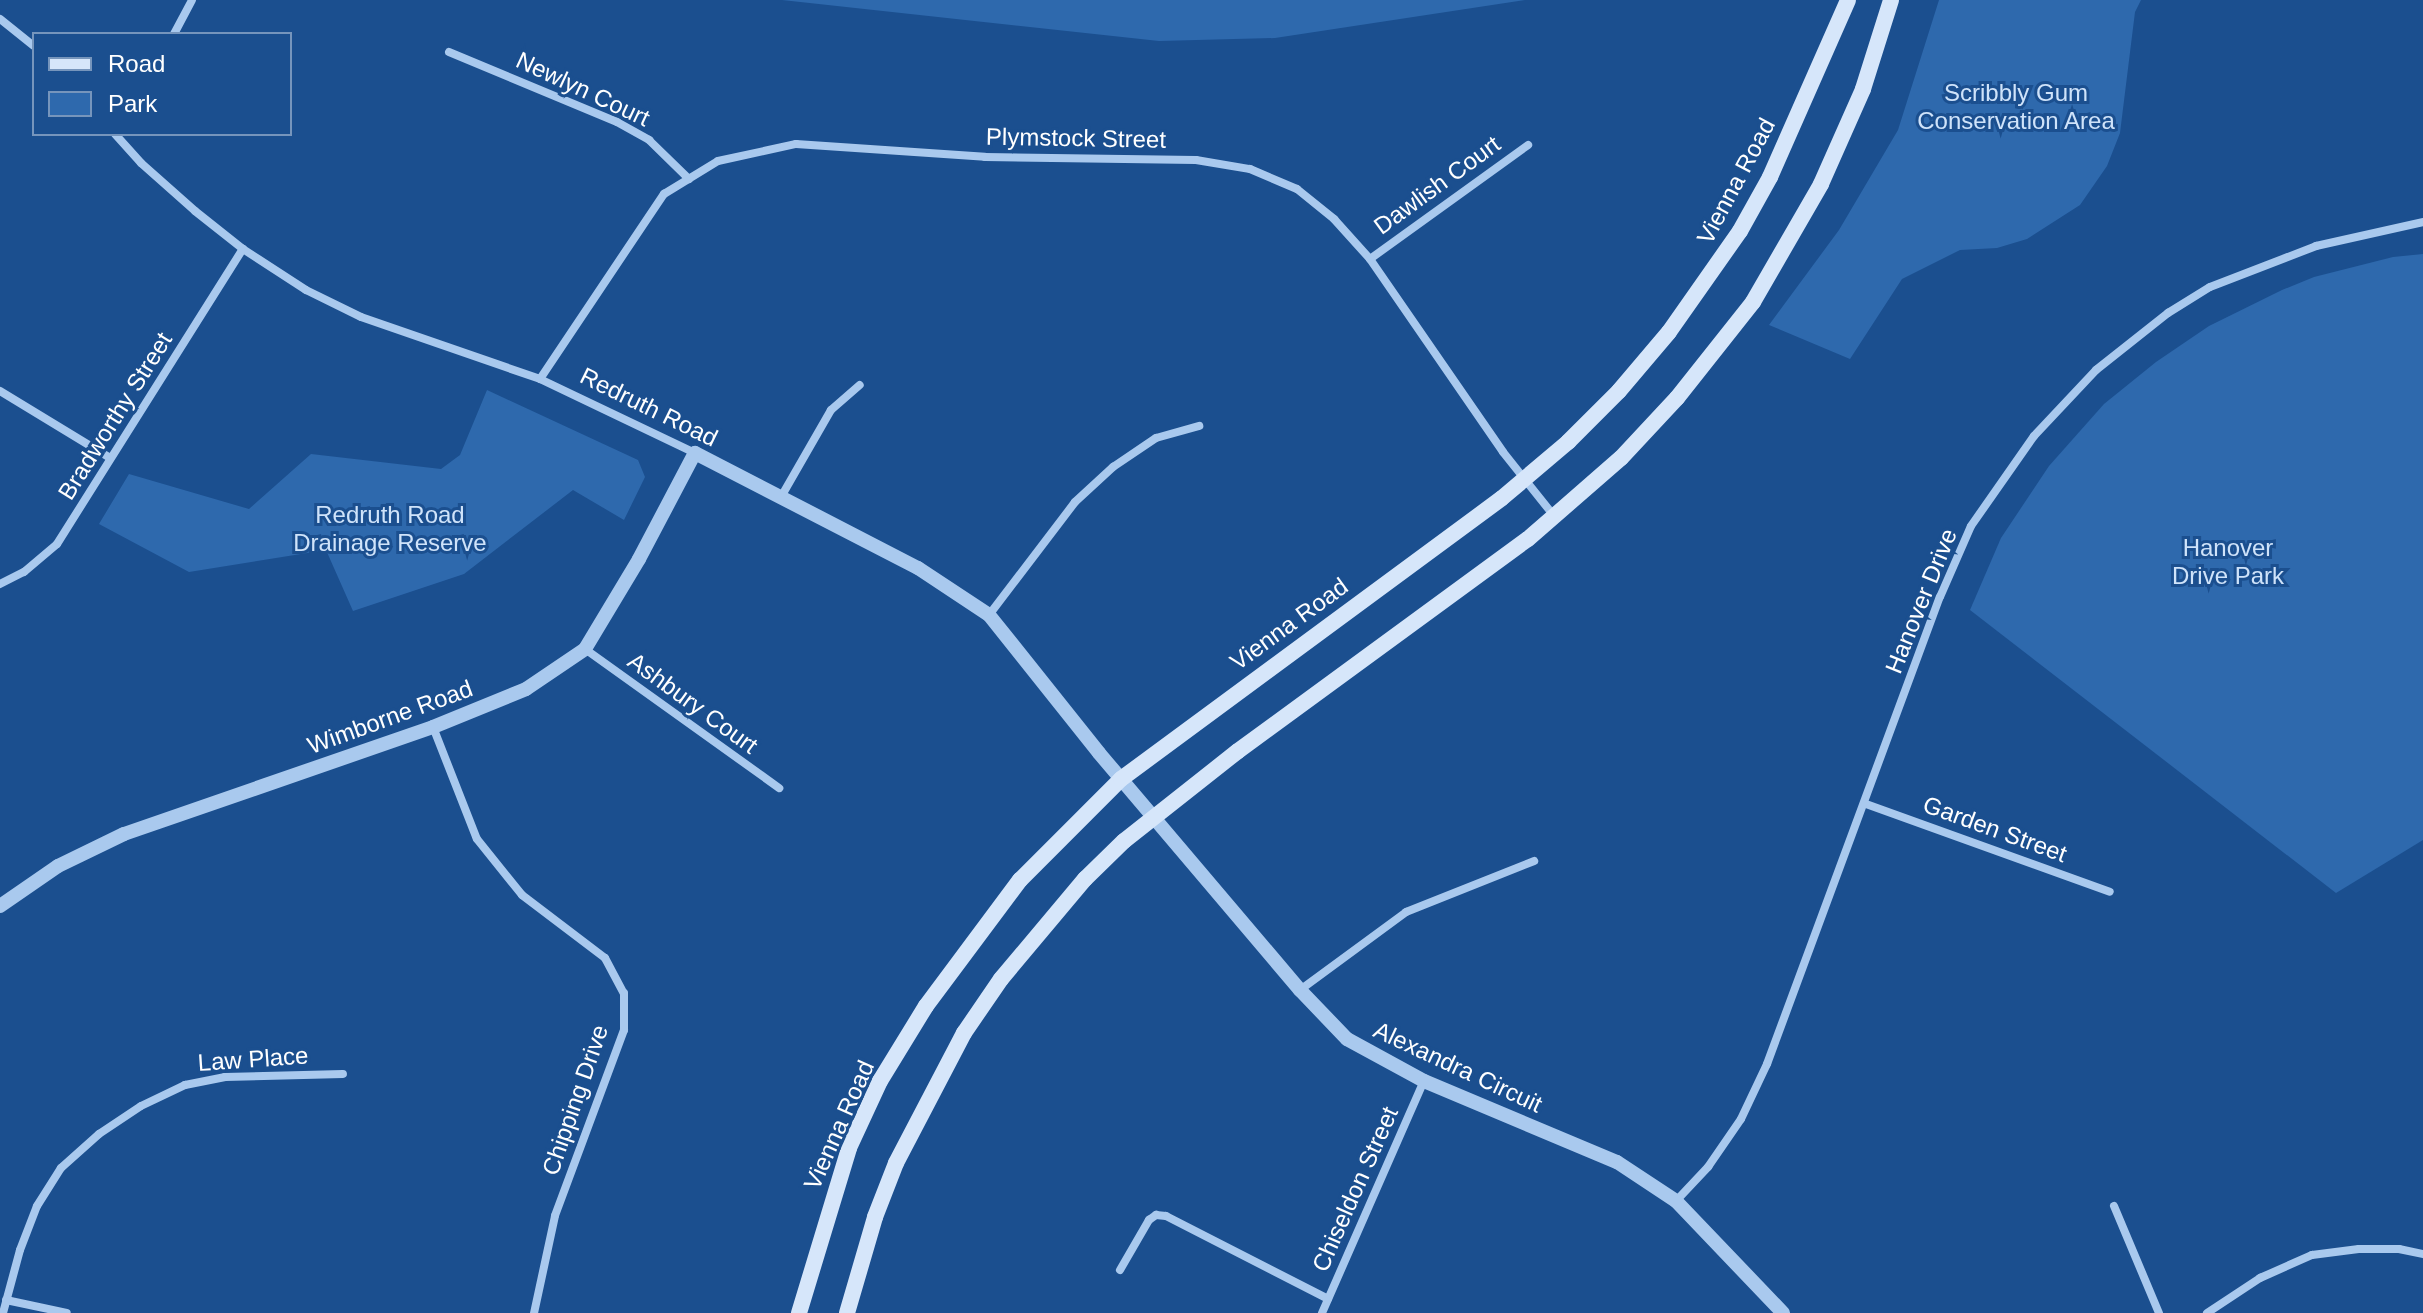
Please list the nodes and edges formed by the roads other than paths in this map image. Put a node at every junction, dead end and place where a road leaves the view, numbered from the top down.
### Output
1 (192, 0) edge
2 (1848, 0) edge
3 (1891, 0) edge
4 (0, 19) edge
5 (175, 32) edge
6 (32, 44) edge
7 (449, 52) dead end
8 (117, 136) edge
9 (1528, 145) dead end
10 (689, 179) junction
11 (2423, 222) edge
12 (243, 249) junction
13 (1370, 259) junction
14 (540, 379) junction
15 (860, 385) dead end
16 (0, 391) edge
17 (1199, 426) dead end
18 (695, 453) junction
19 (110, 458) junction
20 (1526, 479) junction
21 (781, 497) junction
22 (1555, 516) junction
23 (0, 584) edge
24 (989, 615) junction
25 (585, 649) junction
26 (433, 727) junction
27 (1121, 779) junction
28 (779, 788) dead end
29 (1866, 804) junction
30 (1153, 816) junction
31 (1534, 861) dead end
32 (2110, 892) dead end
33 (0, 906) edge
34 (1300, 990) junction
35 (343, 1074) dead end
36 (1424, 1081) junction
37 (1676, 1201) junction
38 (2114, 1206) dead end
39 (2423, 1254) edge
40 (1120, 1270) dead end
41 (1328, 1299) junction
42 (6, 1300) junction
43 (3, 1313) edge
44 (67, 1313) edge
45 (534, 1313) edge
46 (799, 1313) edge
47 (847, 1313) edge
48 (1322, 1313) edge
49 (1783, 1313) edge
50 (2159, 1313) edge
51 (2207, 1313) edge

1 - 5 street
2 - 20 main road, Vienna Road
3 - 22 main road
4 - 6 street
7 - 10 street, Newlyn Court
8 - 12 street, Redruth Road
9 - 13 street, Dawlish Court
10 - 13 street, Plymstock Street
10 - 14 street, Plymstock Street
11 - 29 street, Hanover Drive
12 - 14 street, Redruth Road
12 - 19 street, Bradworthy Street
13 - 20 street, Plymstock Street
14 - 18 street, Redruth Road
15 - 21 street
16 - 19 street
17 - 24 street
18 - 21 street, Redruth Road
18 - 25 street, Wimborne Road
19 - 23 street, Bradworthy Street
20 - 22 street, Plymstock Street
20 - 27 main road, Vienna Road
21 - 24 street, Redruth Road
22 - 30 main road
24 - 27 street, Redruth Road
25 - 26 street, Wimborne Road
25 - 28 street, Ashbury Court
26 - 33 street, Wimborne Road
26 - 45 street, Chipping Drive
27 - 30 street, Alexandra Circuit
27 - 46 main road, Vienna Road
29 - 32 street, Garden Street
29 - 37 street, Hanover Drive
30 - 34 street, Alexandra Circuit
30 - 47 main road
31 - 34 street
34 - 36 street, Alexandra Circuit
35 - 42 street, Law Place
36 - 37 street, Alexandra Circuit
36 - 41 street, Chiseldon Street
37 - 49 street, Alexandra Circuit
38 - 50 street
39 - 51 street
40 - 41 street
41 - 48 street, Chiseldon Street
42 - 43 street, Law Place
42 - 44 street

